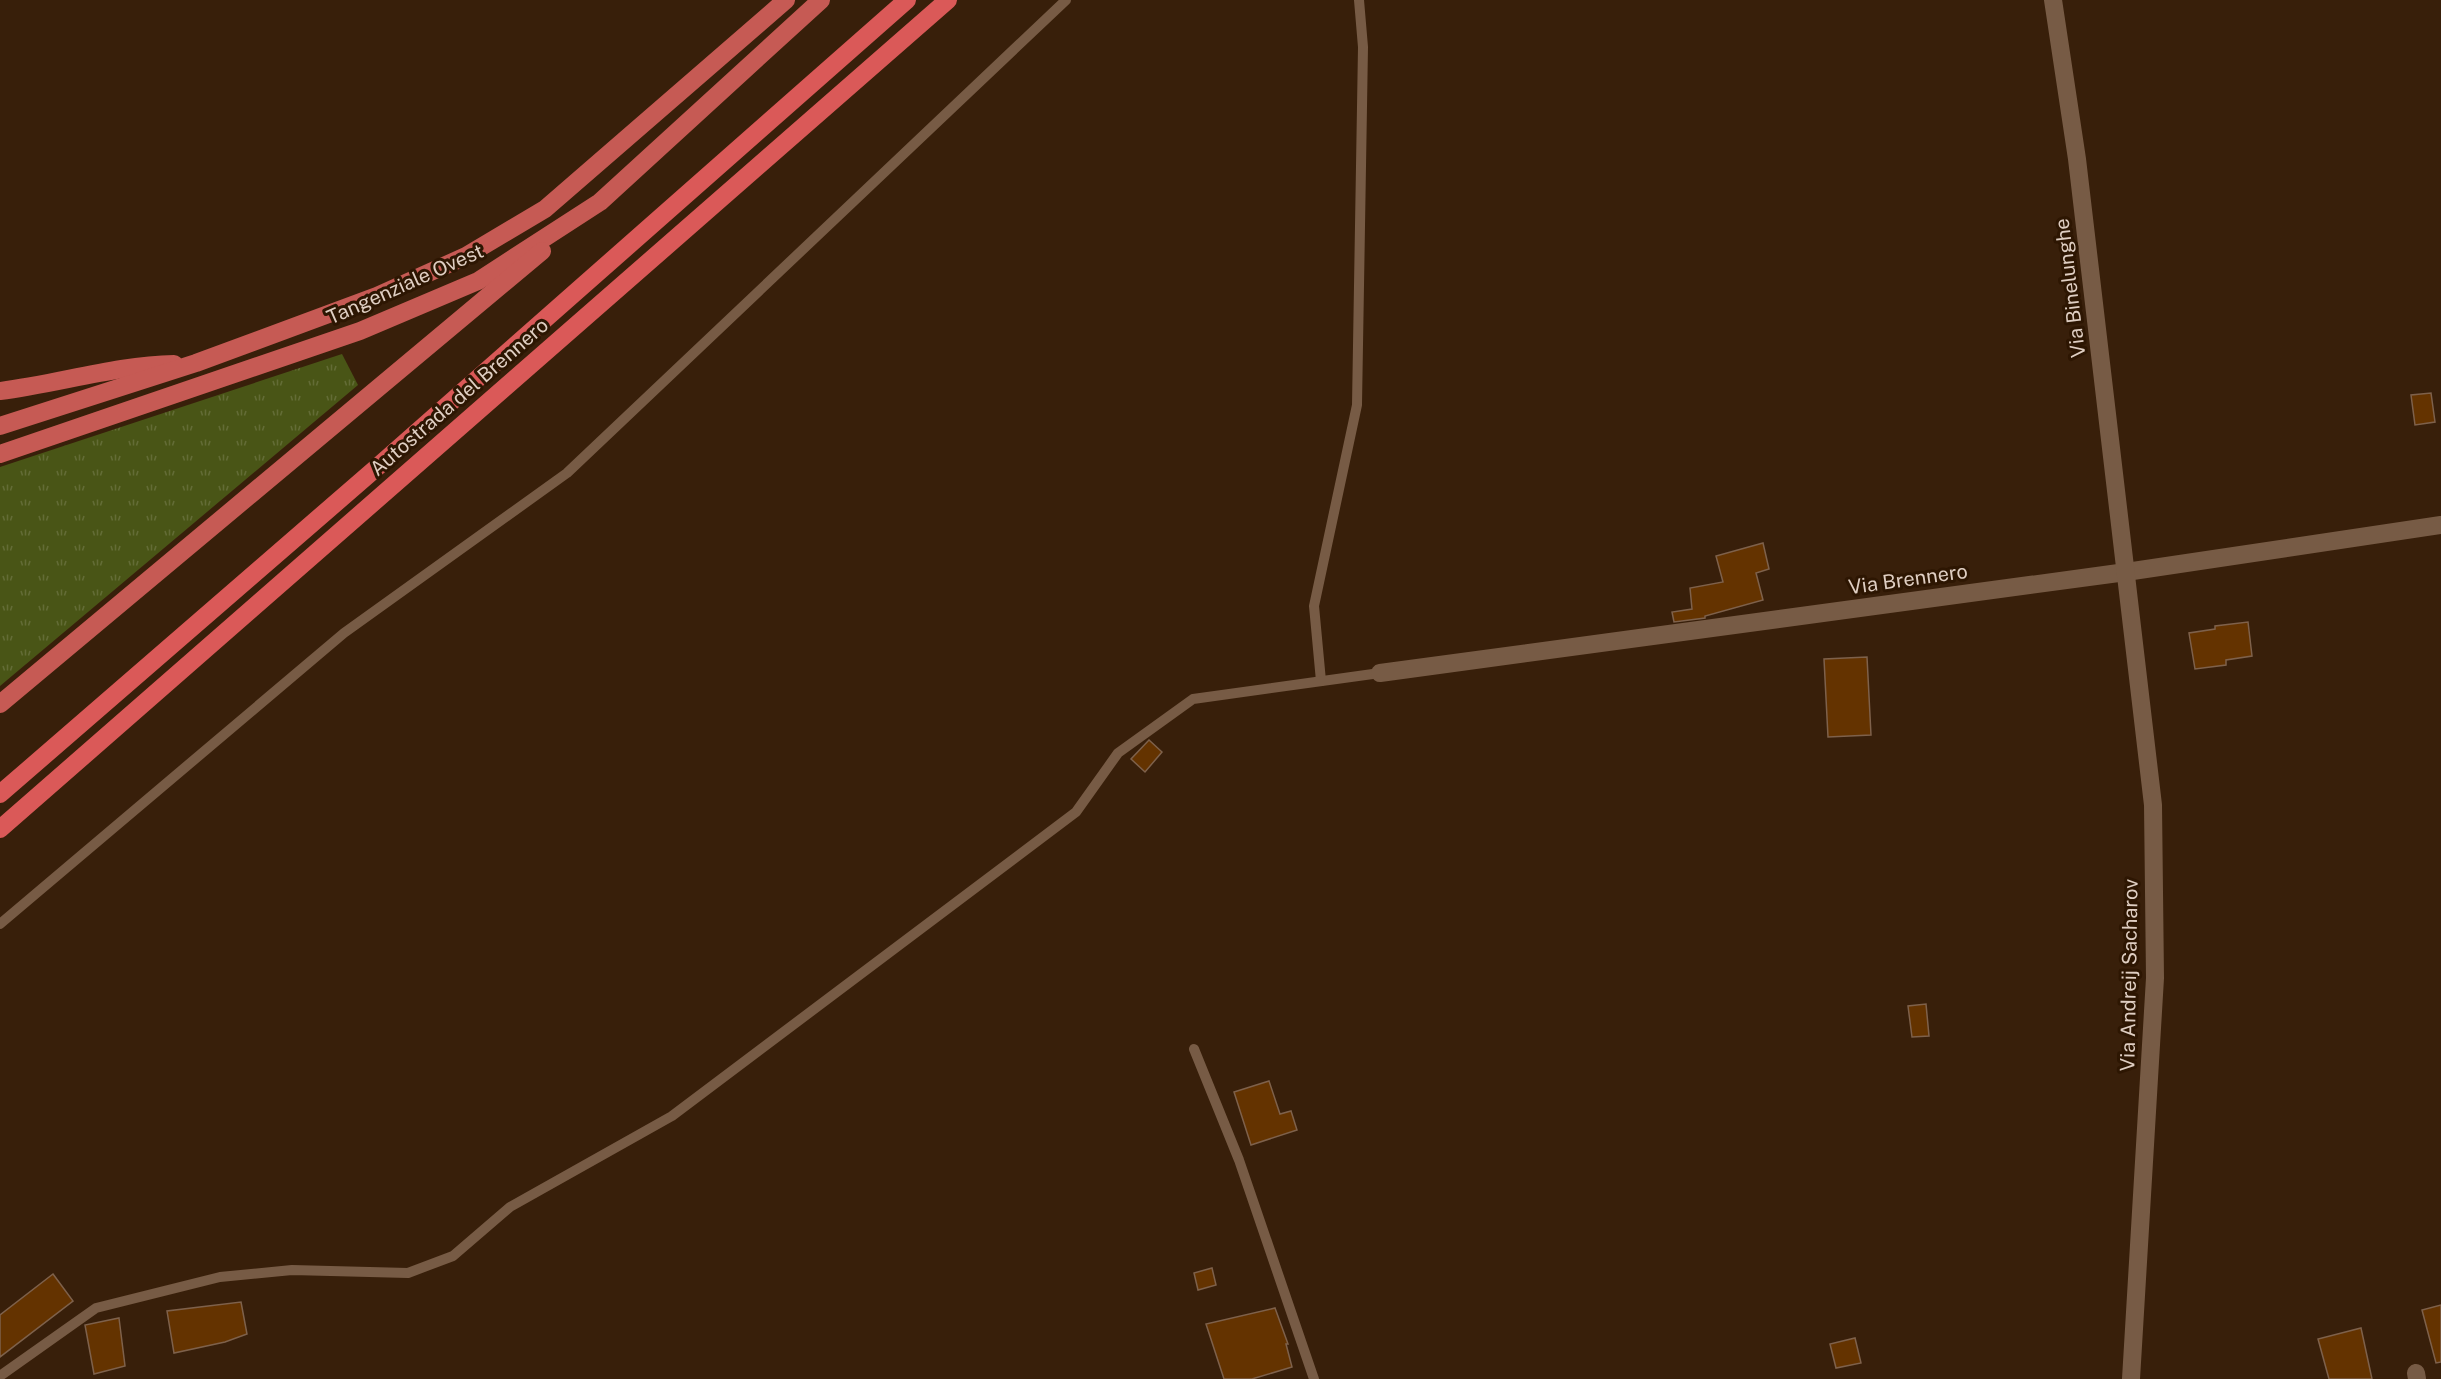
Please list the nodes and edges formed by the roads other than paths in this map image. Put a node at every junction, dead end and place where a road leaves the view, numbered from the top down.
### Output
1 (786, 0) edge
2 (821, 0) edge
3 (907, 0) edge
4 (948, 0) edge
5 (1066, 0) edge
6 (1359, 0) edge
7 (2053, 0) edge
8 (600, 202) junction
9 (196, 363) junction
10 (0, 391) edge
11 (0, 426) edge
12 (0, 454) edge
13 (2441, 525) edge
14 (2126, 572) junction
15 (1380, 673) joint
16 (1321, 681) junction
17 (0, 704) edge
18 (0, 794) edge
19 (0, 830) edge
20 (0, 924) edge
21 (1194, 1048) dead end
22 (0, 1376) edge
23 (1314, 1379) edge
24 (2131, 1379) edge

1 - 9 highway, Tangenziale Ovest
2 - 8 highway, Tangenziale Ovest
3 - 18 highway, Autostrada del Brennero
4 - 19 highway, Autostrada del Brennero
5 - 20 lane
6 - 16 lane
7 - 14 street, Via Binelunghe
8 - 12 highway, Tangenziale Ovest
8 - 17 highway
9 - 10 highway
9 - 11 highway, Tangenziale Ovest
13 - 14 street, Via Brennero
14 - 15 street, Via Brennero
14 - 24 street, Via Andreij Sacharov
15 - 16 lane
16 - 22 lane
21 - 23 lane

